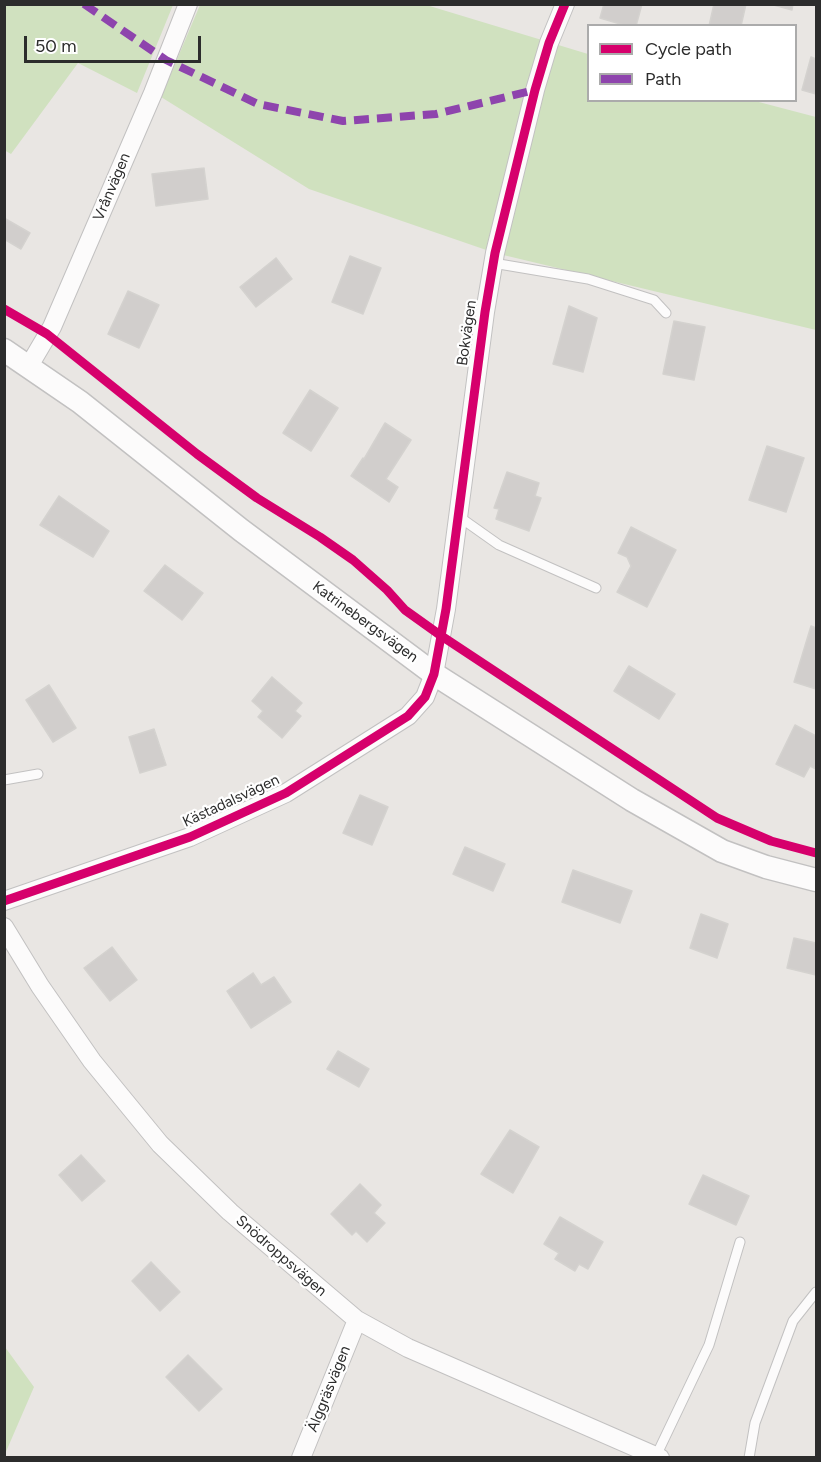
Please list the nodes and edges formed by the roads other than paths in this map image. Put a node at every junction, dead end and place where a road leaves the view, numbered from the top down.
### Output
1 (188, 4) edge
2 (565, 4) edge
3 (493, 263) junction
4 (666, 314) dead end
5 (4, 350) edge
6 (29, 366) junction
7 (458, 516) junction
8 (596, 588) dead end
9 (434, 674) junction
10 (38, 774) dead end
11 (4, 780) edge
12 (816, 880) edge
13 (4, 901) edge
14 (4, 927) edge
15 (740, 1242) dead end
16 (816, 1292) edge
17 (357, 1320) junction
18 (658, 1457) edge
19 (301, 1458) edge
20 (749, 1458) edge

1 - 6 street, Vrånvägen
2 - 3 street, Bokvägen
3 - 4 lane
3 - 7 street, Bokvägen
5 - 6 street, Katrinebergsvägen
6 - 9 street, Katrinebergsvägen
7 - 8 lane
7 - 9 street, Bokvägen
9 - 12 street, Katrinebergsvägen
9 - 13 street, Kästadalsvägen
10 - 11 lane
14 - 17 street, Snödroppsvägen
15 - 18 lane
16 - 20 lane
17 - 18 street, Snödroppsvägen
17 - 19 street, Älggräsvägen

